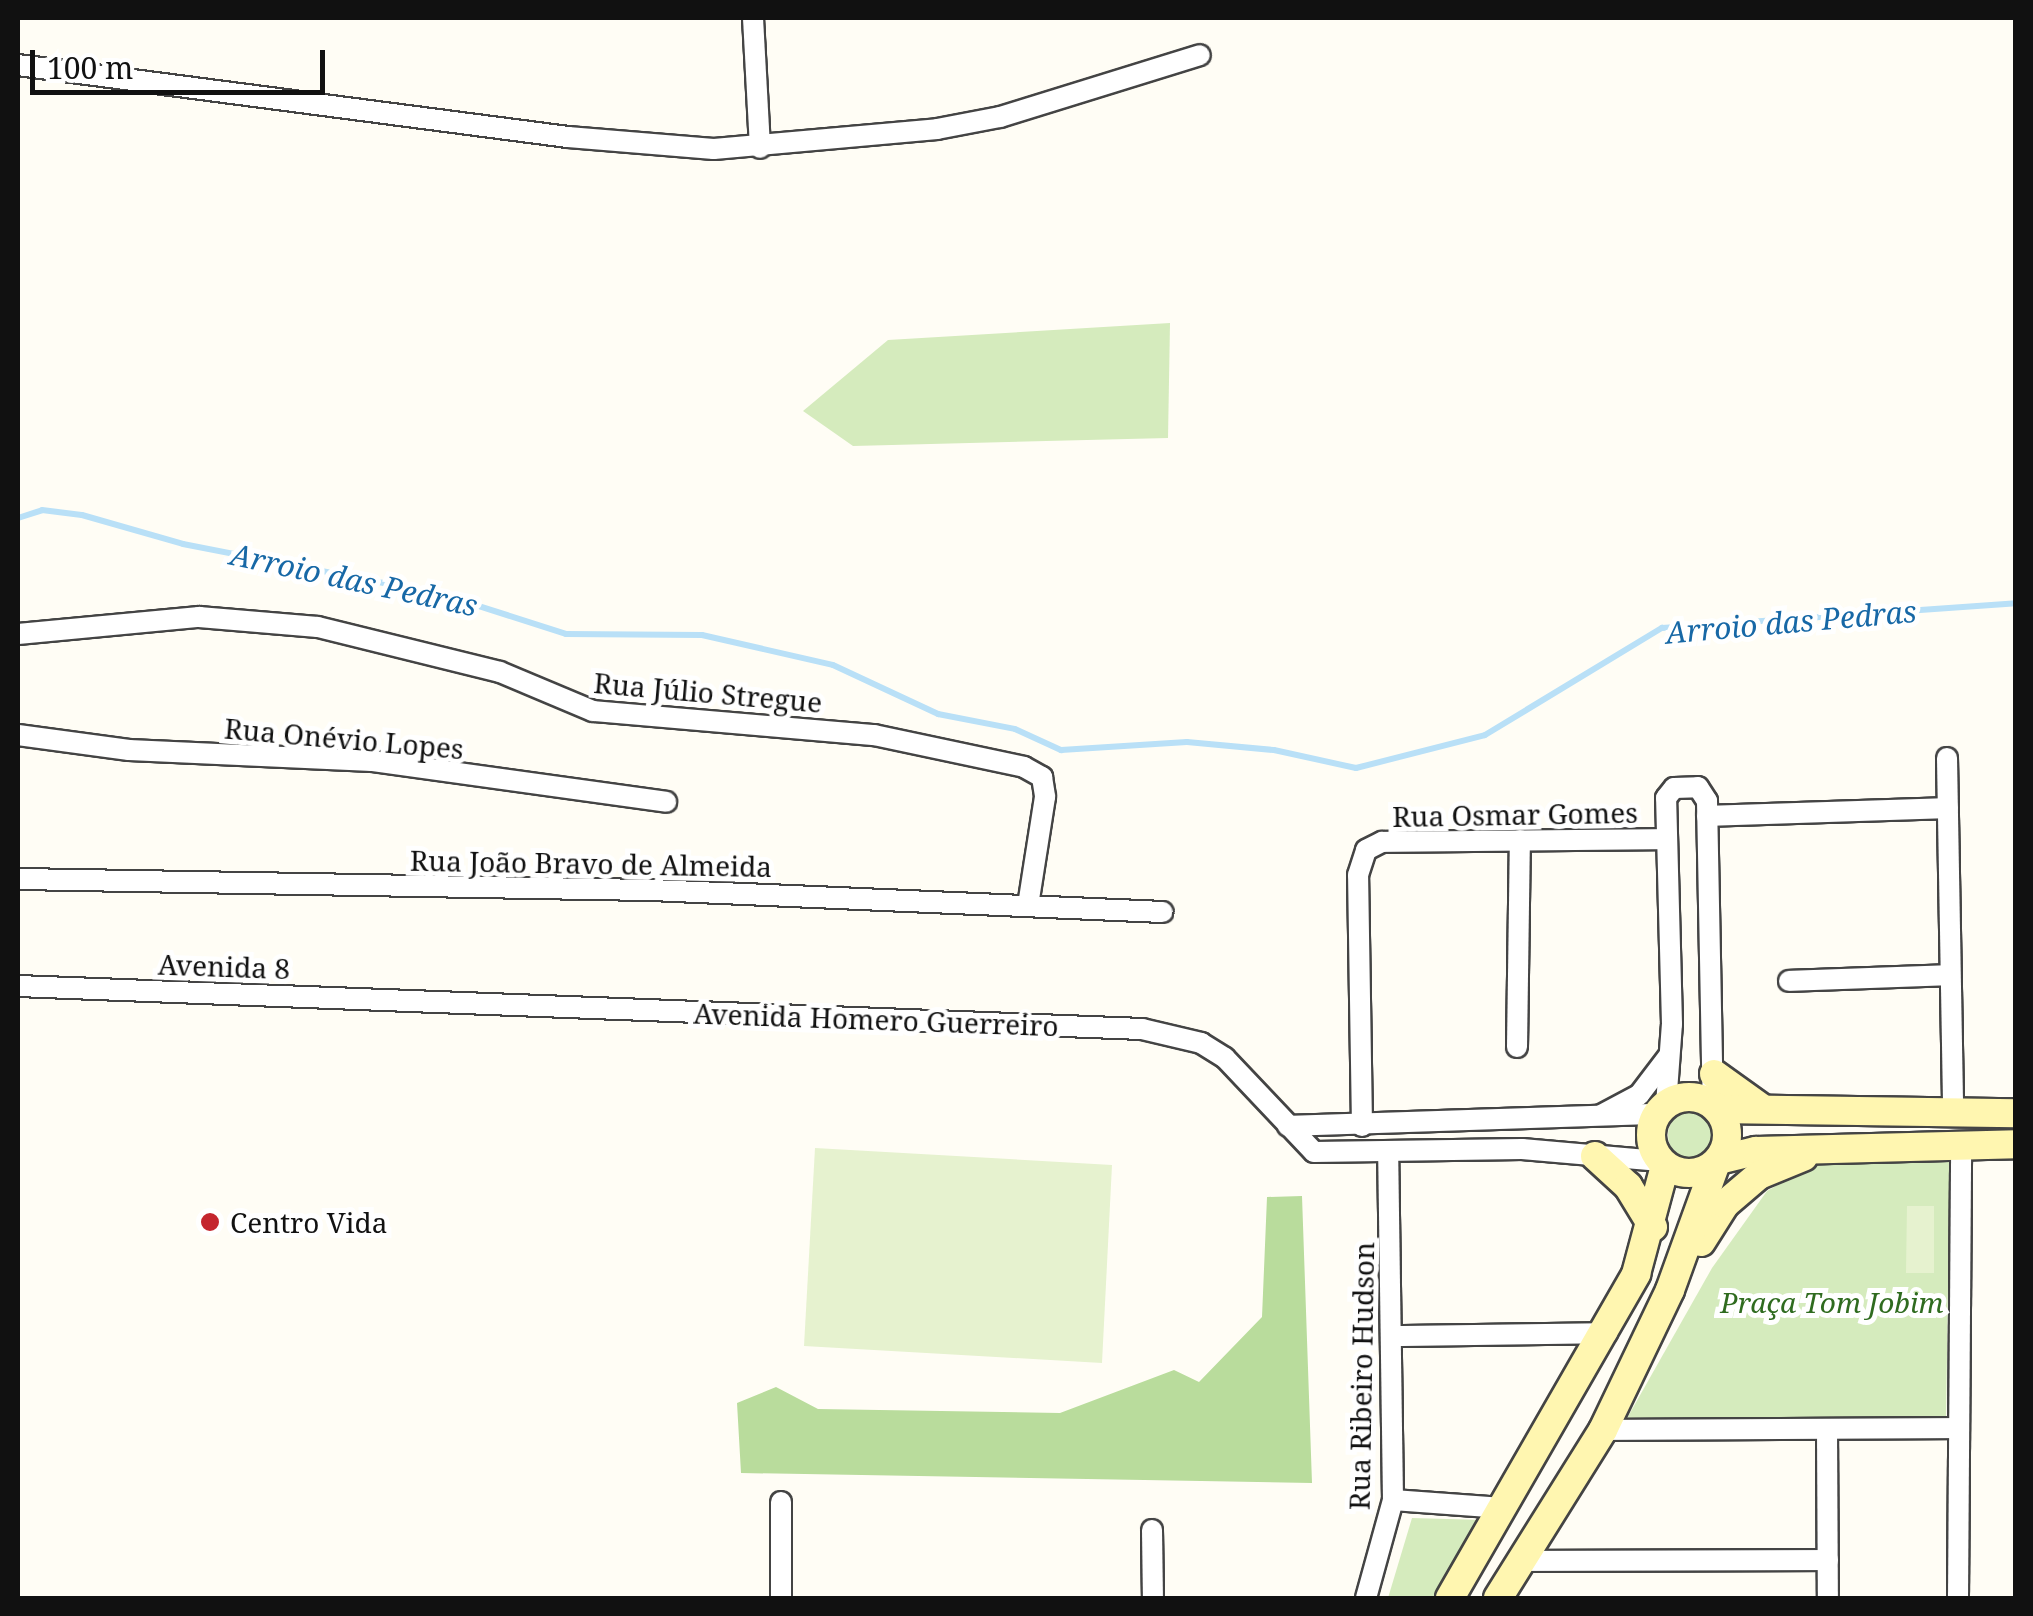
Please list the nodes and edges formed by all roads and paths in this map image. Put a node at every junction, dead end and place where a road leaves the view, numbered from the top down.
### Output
1 (754, 18) edge
2 (1200, 55) dead end
3 (18, 66) edge
4 (760, 148) junction
5 (18, 634) edge
6 (18, 735) edge
7 (1947, 758) dead end
8 (666, 802) dead end
9 (1948, 808) junction
10 (1707, 816) junction
11 (1668, 839) junction
12 (1520, 840) junction
13 (18, 879) edge
14 (1028, 906) junction
15 (1163, 912) dead end
16 (1950, 975) junction
17 (1790, 981) dead end
18 (18, 986) edge
19 (429, 1000) joint
20 (1516, 1048) dead end
21 (1669, 1056) junction
22 (1714, 1074) junction
23 (1715, 1107) junction
24 (1661, 1110) junction
25 (1769, 1112) junction
26 (1954, 1114) junction
27 (2016, 1114) edge
28 (1592, 1120) junction
29 (1288, 1126) junction
30 (1362, 1126) junction
31 (2016, 1144) edge
32 (1961, 1145) junction
33 (1388, 1152) junction
34 (1814, 1153) junction
35 (1595, 1156) junction
36 (1717, 1162) junction
37 (1663, 1163) junction
38 (1653, 1227) junction
39 (1670, 1290) junction
40 (1606, 1333) junction
41 (1395, 1336) junction
42 (1958, 1428) junction
43 (1602, 1430) junction
44 (1828, 1430) junction
45 (1393, 1500) junction
46 (781, 1502) dead end
47 (1503, 1508) junction
48 (1152, 1530) dead end
49 (1828, 1560) junction
50 (1520, 1561) junction
51 (781, 1598) edge
52 (1153, 1598) edge
53 (1366, 1598) edge
54 (1450, 1598) edge
55 (1498, 1598) edge
56 (1828, 1598) edge
57 (1958, 1598) edge

1 - 4 street
2 - 4 street
3 - 4 street
5 - 14 street, Rua Júlio Stregue
6 - 8 street, Rua Onévio Lopes
7 - 9 street
9 - 10 street
9 - 16 street
10 - 11 street
10 - 22 street
11 - 12 street, Rua Osmar Gomes
11 - 21 street
12 - 20 street
12 - 30 street, Rua Osmar Gomes
13 - 14 street, Rua João Bravo de Almeida
14 - 15 street, Rua João Bravo de Almeida
16 - 17 street
16 - 26 street
18 - 19 street, Avenida 8
19 - 29 street, Avenida Homero Guerreiro
21 - 24 street
21 - 28 street
22 - 23 street
22 - 25 street
23 - 24 street
23 - 25 street
23 - 36 street
24 - 28 street
24 - 37 street
25 - 26 street
26 - 27 street
28 - 30 street
29 - 30 street
29 - 33 street, Avenida Homero Guerreiro
31 - 32 street
32 - 34 street
32 - 42 street
33 - 35 street, Avenida Homero Guerreiro
33 - 41 street, Rua Ribeiro Hudson
34 - 36 street
34 - 39 street
35 - 37 street, Avenida Homero Guerreiro
35 - 38 street
36 - 37 street
36 - 39 street
37 - 38 street
38 - 40 street
39 - 43 street
40 - 41 street
40 - 47 street
41 - 45 street, Rua Ribeiro Hudson
42 - 44 street
42 - 57 street
43 - 44 street
43 - 50 street
44 - 49 street
45 - 47 street
45 - 53 street, Rua Ribeiro Hudson
46 - 51 street
47 - 54 street
48 - 52 street
49 - 50 street
49 - 56 street
50 - 55 street

